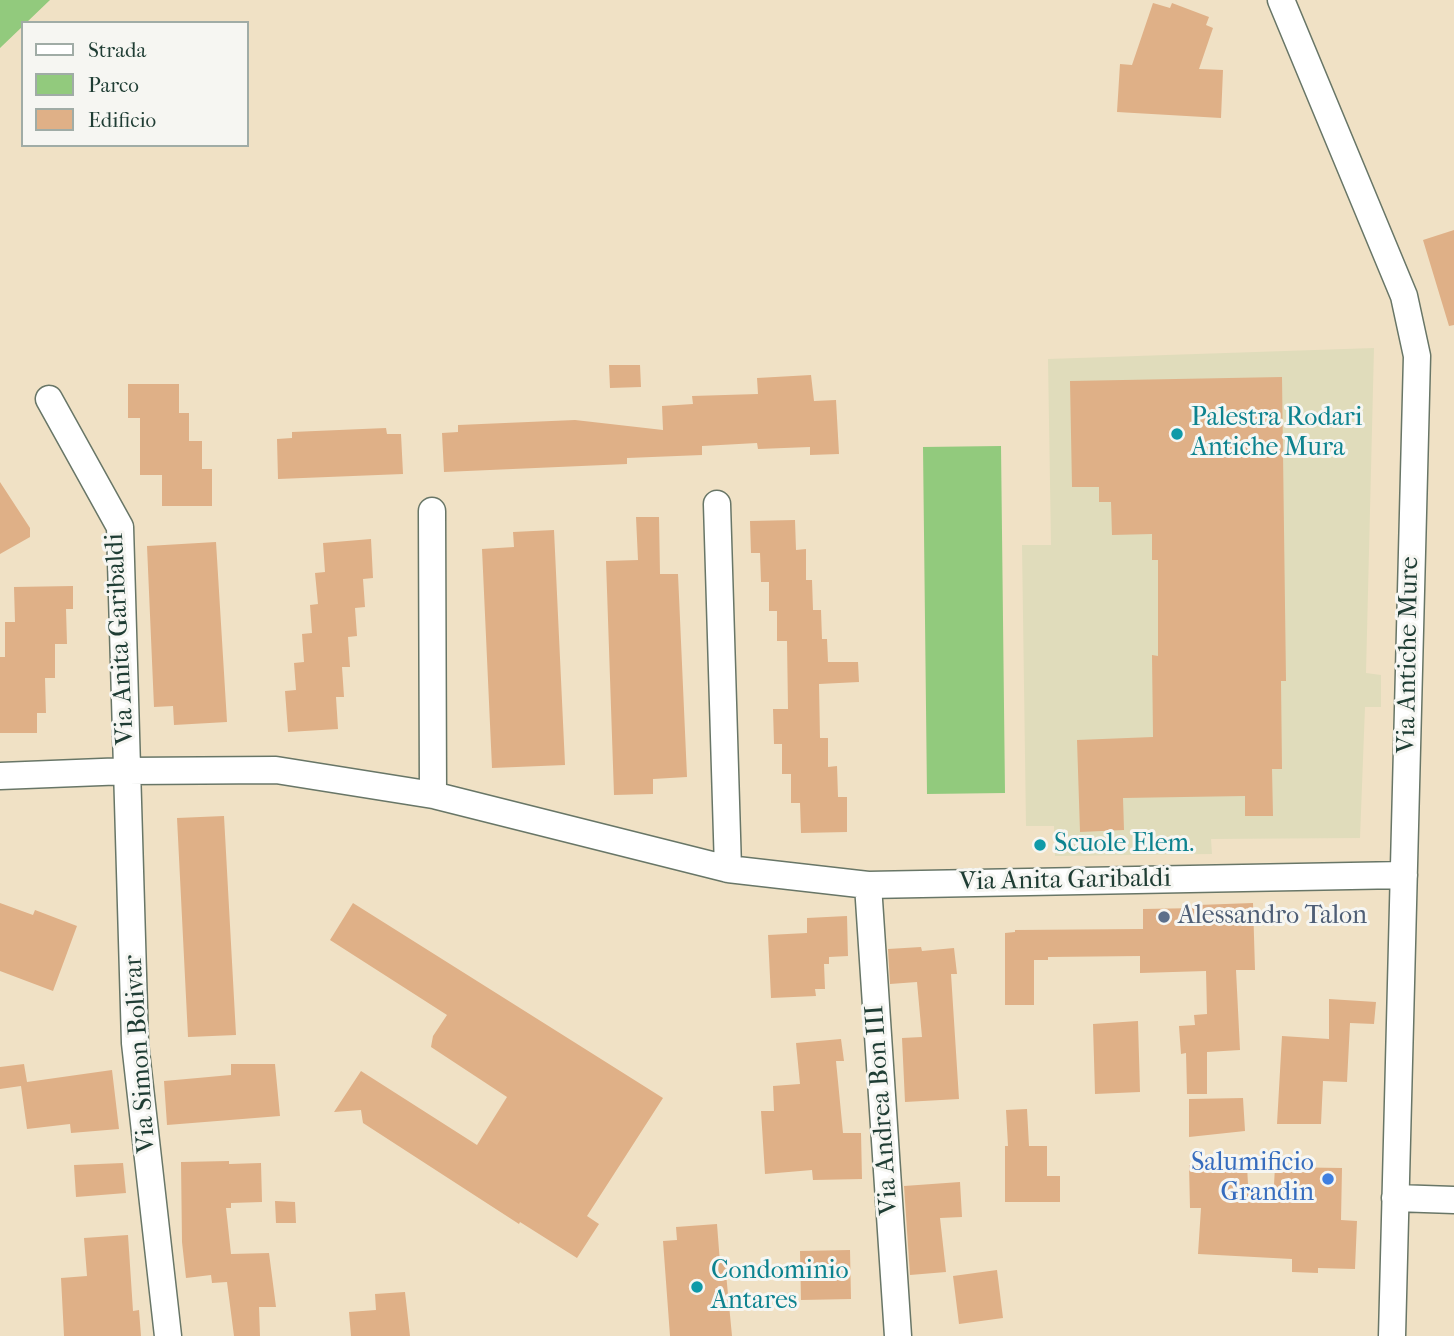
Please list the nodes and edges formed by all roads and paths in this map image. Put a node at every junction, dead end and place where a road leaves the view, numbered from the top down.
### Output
1 (1281, 0) edge
2 (49, 399) dead end
3 (717, 504) dead end
4 (432, 512) dead end
5 (127, 771) junction
6 (0, 776) edge
7 (433, 795) junction
8 (728, 869) junction
9 (1404, 875) junction
10 (868, 885) junction
11 (1395, 1198) junction
12 (1454, 1200) edge
13 (168, 1336) edge
14 (898, 1336) edge
15 (1392, 1336) edge

1 - 9 street, Via Antiche Mure
2 - 5 street, Via Anita Garibaldi
3 - 8 street
4 - 7 street
5 - 6 street, Via Anita Garibaldi
5 - 7 street, Via Anita Garibaldi
5 - 13 street, Via Simon Bolivar
7 - 8 street, Via Anita Garibaldi
8 - 10 street, Via Anita Garibaldi
9 - 10 street, Via Anita Garibaldi
9 - 11 street, Via Antiche Mure
10 - 14 street, Via Andrea Bon III
11 - 12 street
11 - 15 street, Via Antiche Mure

